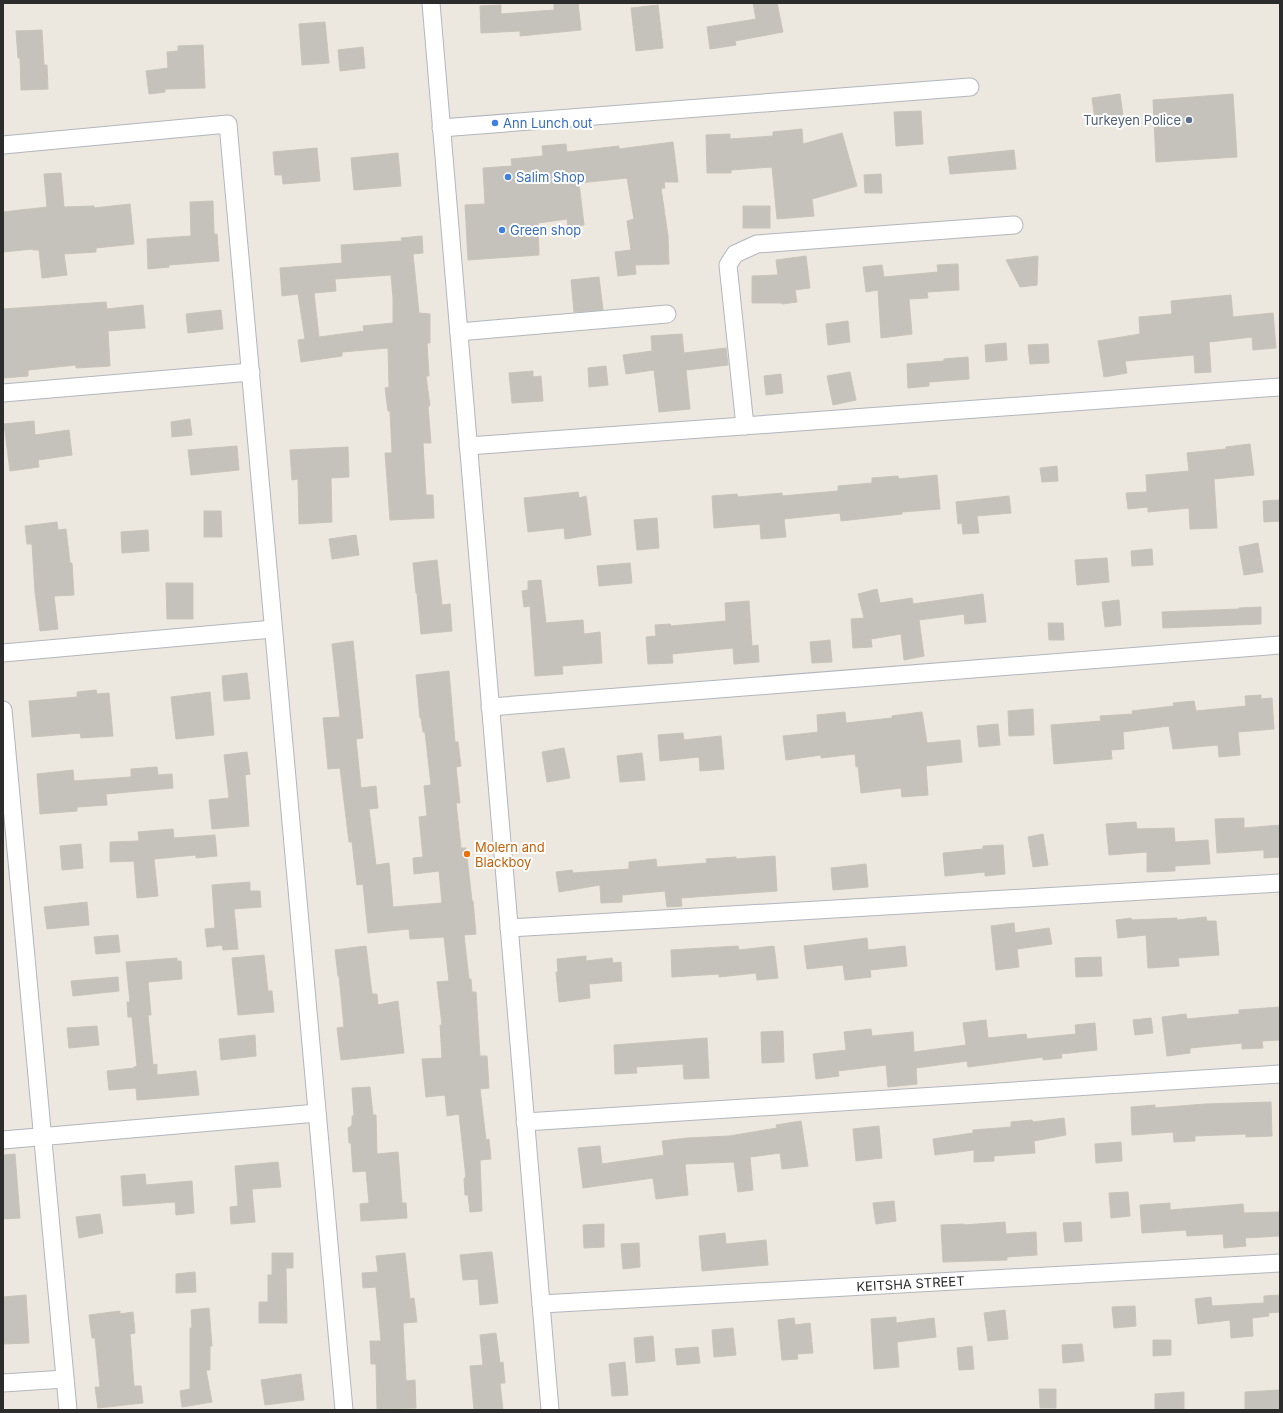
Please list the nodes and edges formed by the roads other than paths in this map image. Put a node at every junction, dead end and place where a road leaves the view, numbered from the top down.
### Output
1 (431, 3) edge
2 (970, 86) dead end
3 (441, 128) junction
4 (3, 145) edge
5 (1014, 225) dead end
6 (667, 314) dead end
7 (458, 332) junction
8 (251, 372) junction
9 (1280, 387) edge
10 (3, 393) edge
11 (744, 426) junction
12 (468, 446) junction
13 (274, 629) junction
14 (1280, 645) edge
15 (3, 653) edge
16 (490, 707) junction
17 (3, 710) edge
18 (1280, 883) edge
19 (509, 928) junction
20 (1280, 1074) edge
21 (317, 1113) junction
22 (525, 1122) junction
23 (43, 1137) junction
24 (3, 1140) edge
25 (1280, 1263) edge
26 (541, 1304) junction
27 (65, 1379) junction
28 (3, 1383) edge
29 (68, 1410) edge
30 (344, 1410) edge
31 (550, 1410) edge

1 - 3 street
2 - 3 street
3 - 7 street
4 - 8 street
5 - 11 street
6 - 7 street
7 - 12 street
8 - 10 street
8 - 13 street
9 - 11 street
11 - 12 street
12 - 16 street
13 - 15 street
13 - 21 street
14 - 16 street
16 - 19 street
17 - 23 street
18 - 19 street
19 - 22 street
20 - 22 street
21 - 23 street
21 - 30 street
22 - 26 street
23 - 24 street
23 - 27 street
25 - 26 street, KEITSHA STREET
26 - 31 street
27 - 28 street
27 - 29 street

